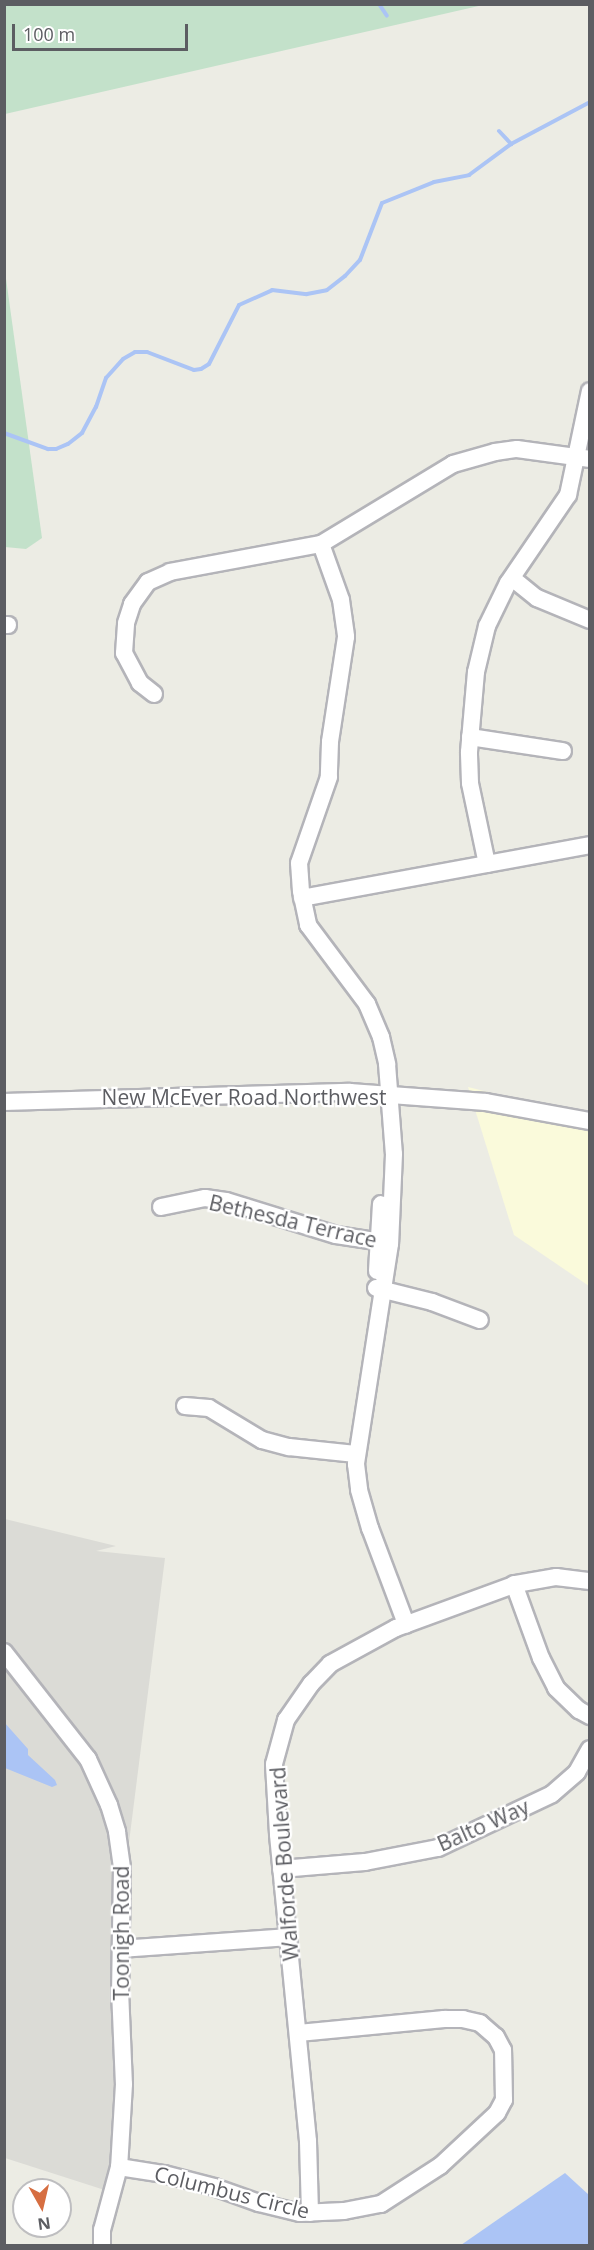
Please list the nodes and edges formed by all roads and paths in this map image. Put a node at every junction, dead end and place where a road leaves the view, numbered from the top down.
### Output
1 (590, 391) edge
2 (583, 458) edge
3 (321, 544) junction
4 (512, 578) junction
5 (590, 620) edge
6 (154, 694) dead end
7 (470, 736) junction
8 (563, 751) dead end
9 (590, 844) edge
10 (487, 864) junction
11 (302, 898) junction
12 (389, 1096) junction
13 (4, 1102) edge
14 (590, 1121) edge
15 (161, 1207) dead end
16 (384, 1243) junction
17 (380, 1289) junction
18 (480, 1320) dead end
19 (185, 1406) dead end
20 (351, 1454) junction
21 (590, 1581) edge
22 (514, 1584) junction
23 (401, 1626) junction
24 (4, 1652) edge
25 (590, 1716) edge
26 (590, 1749) edge
27 (281, 1869) junction
28 (289, 1936) junction
29 (121, 1948) junction
30 (299, 2033) junction
31 (119, 2167) junction
32 (310, 2213) junction
33 (102, 2246) edge

1 - 2 street
2 - 3 street
2 - 4 street
3 - 6 street
3 - 11 street
4 - 5 street
4 - 7 street
7 - 8 street
7 - 10 street
9 - 10 street
10 - 11 street
11 - 12 street
12 - 13 street, New McEver Road Northwest
12 - 14 street, New McEver Road Northwest
12 - 16 street
15 - 16 street, Bethesda Terrace
16 - 17 street
17 - 18 street
17 - 20 street
19 - 20 street
20 - 23 street
21 - 22 street, Walforde Boulevard
22 - 23 street, Walforde Boulevard
22 - 25 street
23 - 27 street, Walforde Boulevard
24 - 29 street, Toonigh Road
26 - 27 street, Balto Way
27 - 28 street, Walforde Boulevard
28 - 29 street
28 - 30 street, Walforde Boulevard
29 - 31 street, Toonigh Road
30 - 32 street, Walforde Boulevard
30 - 32 street, Columbus Circle
31 - 32 street, Columbus Circle
31 - 33 street, Toonigh Road

